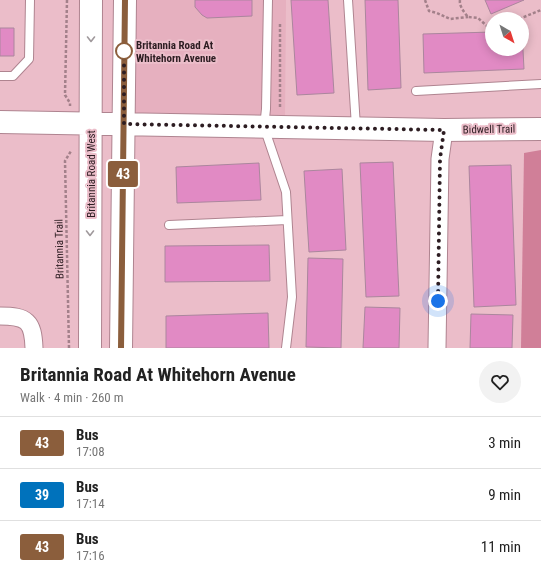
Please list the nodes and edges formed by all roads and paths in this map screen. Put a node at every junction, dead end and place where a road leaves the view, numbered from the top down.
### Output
1 (30, 0) edge
2 (67, 0) edge
3 (91, 0) edge
4 (125, 0) edge
5 (268, 0) edge
6 (348, 0) edge
7 (426, 0) edge
8 (460, 0) edge
9 (541, 10) edge
10 (529, 15) edge
11 (468, 17) junction
12 (280, 23) dead end
13 (485, 24) edge
14 (0, 76) edge
15 (541, 84) edge
16 (416, 91) dead end
17 (70, 103) dead end
18 (280, 108) dead end
19 (0, 122) edge
20 (91, 124) junction
21 (124, 124) junction
22 (264, 127) junction
23 (356, 128) junction
24 (541, 129) edge
25 (444, 130) junction
26 (71, 152) dead end
27 (287, 220) junction
28 (169, 225) dead end
29 (0, 316) edge
30 (34, 348) edge
31 (69, 348) edge
32 (90, 348) edge
33 (121, 348) edge
34 (286, 348) edge
35 (437, 348) edge

1 - 14 lane
2 - 17 path
3 -> 20 main road, Britannia Road West
4 - 21 main road
5 - 22 lane
6 - 23 lane
7 - 11 path
8 - 11 path
9 - 10 path
11 - 13 path
12 - 18 path
15 - 16 lane
19 - 20 main road, Bidwell Trail
20 - 21 main road, Bidwell Trail
20 -> 32 main road, Britannia Road West
21 - 22 main road, Bidwell Trail
21 - 33 main road
22 - 23 main road, Bidwell Trail
22 - 27 lane
23 - 25 main road, Bidwell Trail
24 - 25 main road, Bidwell Trail
25 - 35 street
26 - 31 path, Britannia Trail
27 - 28 lane
27 - 34 lane
29 - 30 street

